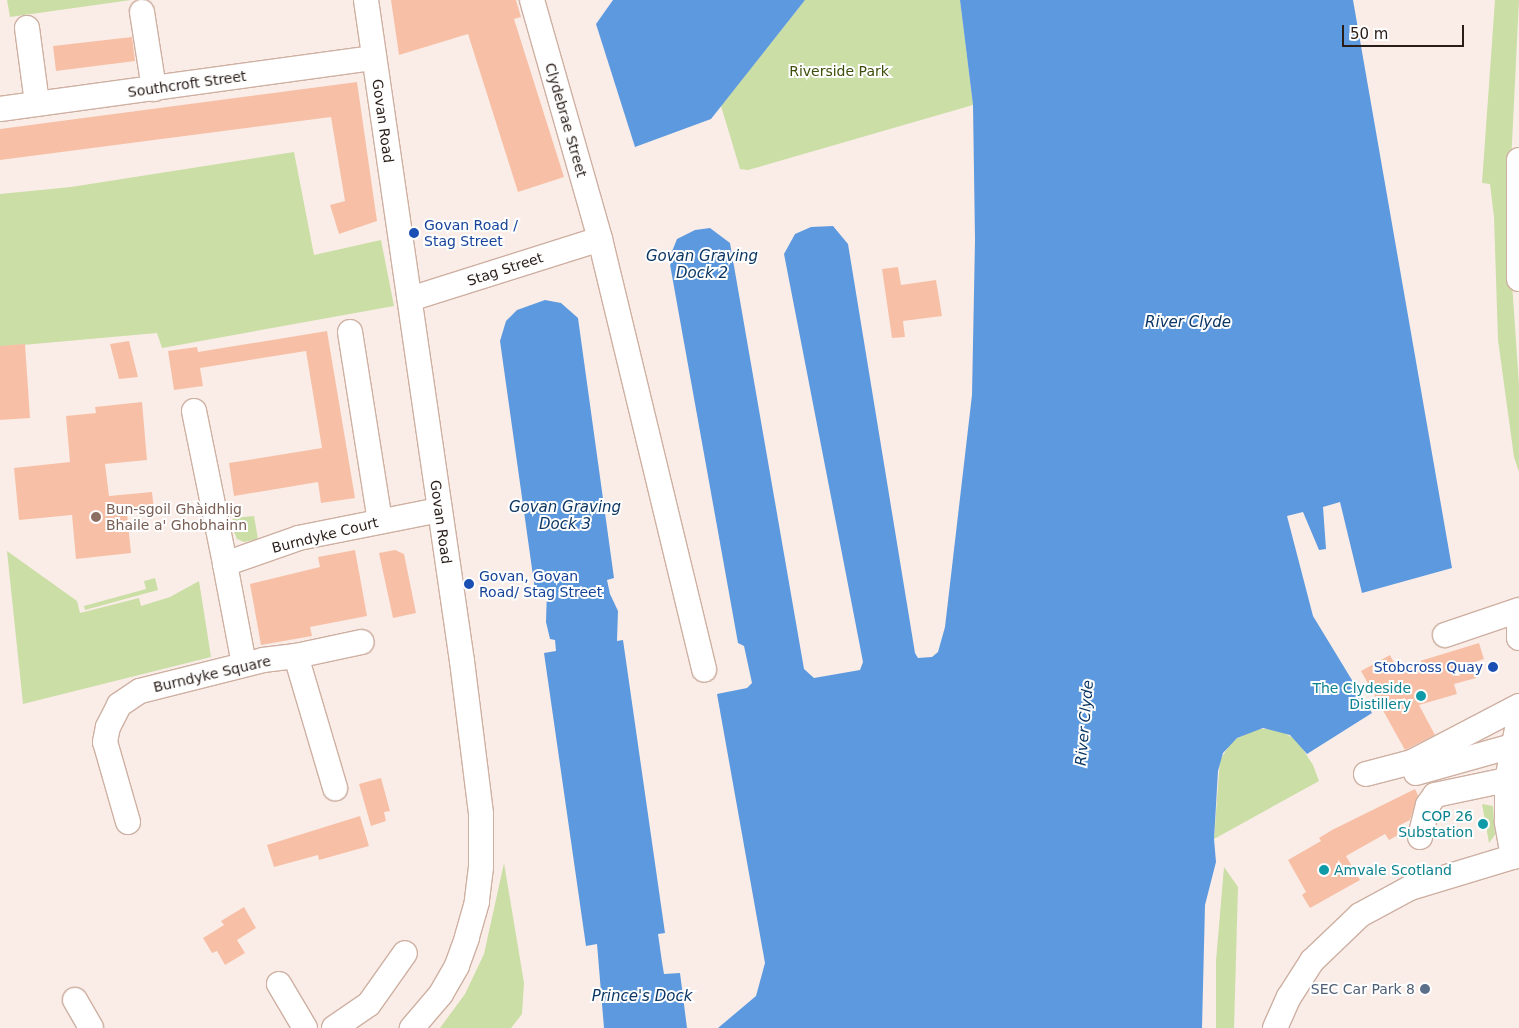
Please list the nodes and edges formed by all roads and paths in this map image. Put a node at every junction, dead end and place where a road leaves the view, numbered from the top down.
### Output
1 (366, 0) edge
2 (532, 0) edge
3 (142, 12) dead end
4 (27, 28) dead end
5 (374, 58) junction
6 (154, 89) junction
7 (37, 103) junction
8 (0, 109) edge
9 (1519, 160) edge
10 (600, 239) junction
11 (1519, 279) edge
12 (410, 299) junction
13 (350, 332) dead end
14 (194, 411) dead end
15 (439, 510) junction
16 (380, 520) junction
17 (225, 564) junction
18 (1519, 610) edge
19 (1519, 614) edge
20 (1445, 635) dead end
21 (1519, 638) edge
22 (362, 642) dead end
23 (296, 656) junction
24 (244, 664) junction
25 (704, 670) dead end
26 (1519, 706) edge
27 (1519, 719) edge
28 (1512, 746) junction
29 (1366, 774) dead end
30 (1400, 778) dead end
31 (1507, 780) junction
32 (335, 788) dead end
33 (128, 822) dead end
34 (1420, 837) dead end
35 (1516, 856) edge
36 (405, 953) dead end
37 (279, 984) dead end
38 (75, 1000) dead end
39 (91, 1028) edge
40 (305, 1028) edge
41 (334, 1028) edge
42 (412, 1028) edge
43 (1275, 1028) edge

1 - 5 street, Govan Road
2 - 10 street, Clydebrae Street
3 - 6 street
4 - 7 street
5 - 6 street, Southcroft Street
5 - 12 street, Govan Road
6 - 7 street, Southcroft Street
7 - 8 street, Southcroft Street
9 - 11 street
10 - 12 street, Stag Street
10 - 25 street, Clydebrae Street
12 - 15 street, Govan Road
13 - 16 street
14 - 17 street
15 - 16 street, Burndyke Court
15 - 42 street, Govan Road
16 - 17 street, Burndyke Court
17 - 24 street
18 - 20 street
19 - 21 street
22 - 23 street, Burndyke Square
23 - 24 street, Burndyke Square
23 - 32 street
24 - 33 street, Burndyke Square
26 - 29 street
27 - 28 street
28 - 30 street
28 - 31 street
31 - 34 street
31 - 35 street
35 - 43 street
36 - 41 street
37 - 40 street
38 - 39 street

